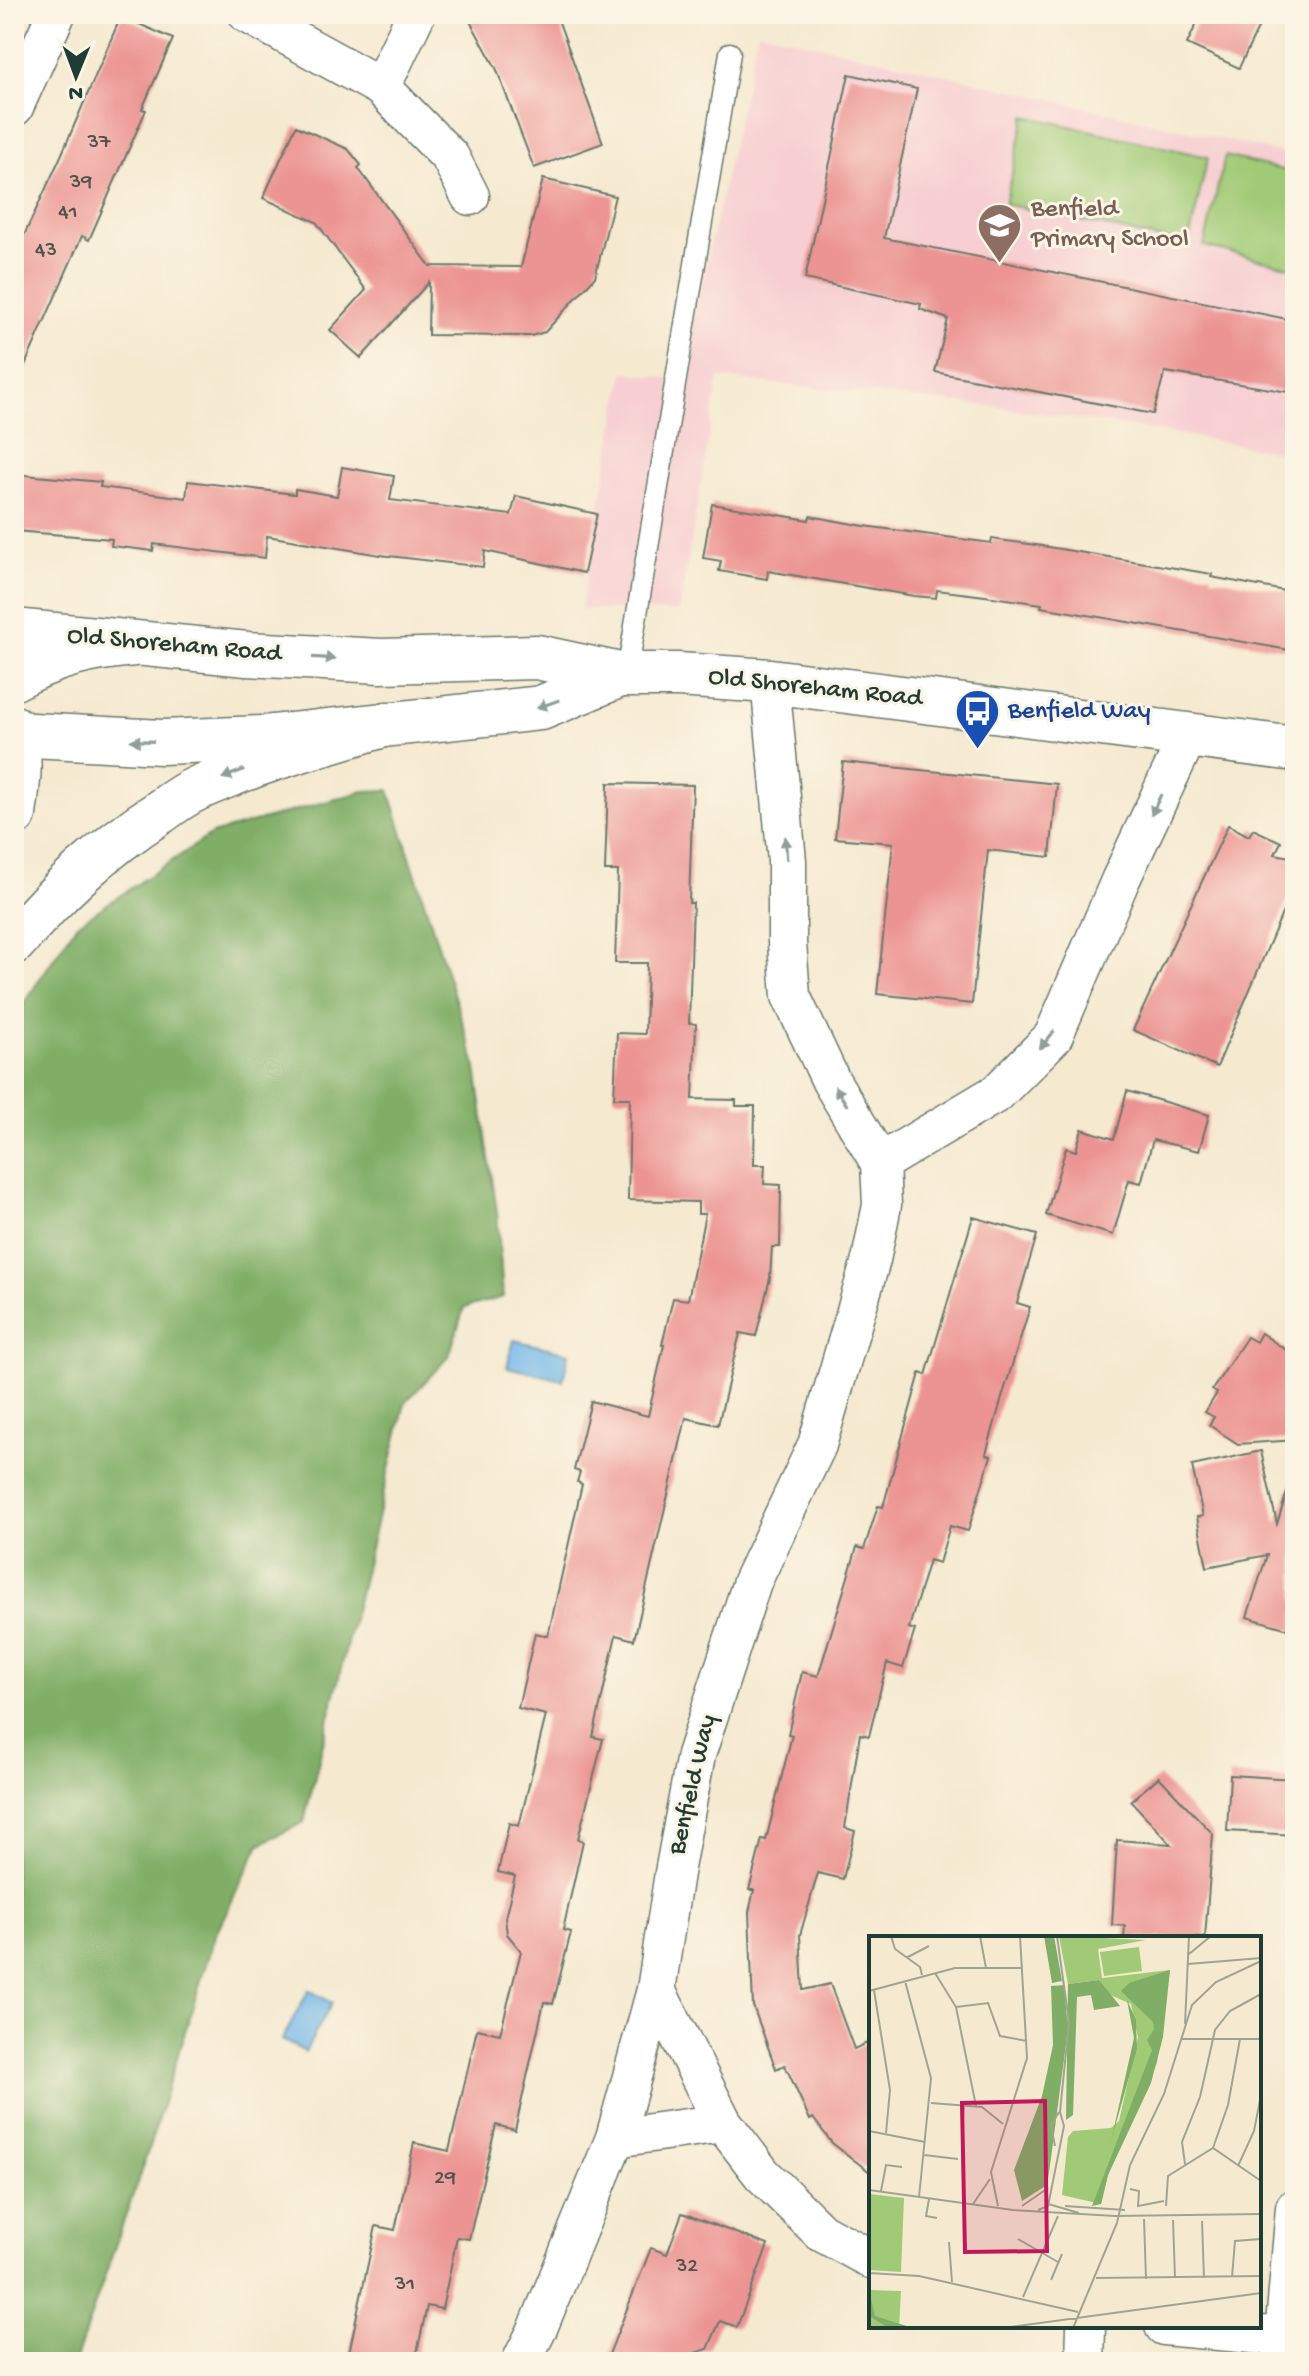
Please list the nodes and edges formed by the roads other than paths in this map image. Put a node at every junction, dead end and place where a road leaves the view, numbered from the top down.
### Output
1 (56, 14) edge
2 (248, 14) edge
3 (416, 14) edge
4 (730, 53) dead end
5 (381, 87) junction
6 (14, 107) edge
7 (470, 196) dead end
8 (14, 631) edge
9 (134, 644) junction
10 (624, 675) junction
11 (14, 678) edge
12 (770, 681) junction
13 (387, 724) junction
14 (15, 732) edge
15 (1189, 734) junction
16 (1295, 749) edge
17 (14, 814) edge
18 (14, 942) edge
19 (880, 1163) junction
20 (656, 1990) junction
21 (723, 2123) junction
22 (615, 2138) junction
23 (1295, 2208) edge
24 (869, 2258) edge
25 (1086, 2328) edge
26 (1185, 2328) edge
27 (1289, 2338) edge
28 (521, 2362) edge
29 (1085, 2362) edge

1 - 6 street
2 - 5 street
3 - 5 street
4 - 10 lane
5 - 7 street
8 - 9 main road, Old Shoreham Road
9 -> 10 main road, Old Shoreham Road
9 - 11 main road
10 - 12 main road, Old Shoreham Road
10 -> 13 main road, Old Shoreham Road
12 - 15 main road, Old Shoreham Road
19 -> 12 street, Benfield Way
13 -> 14 main road, Old Shoreham Road
13 -> 18 main road
14 - 17 main road
15 - 16 main road, Old Shoreham Road
15 -> 19 street
19 - 20 street, Benfield Way
20 - 21 street
20 - 22 street, Benfield Way
21 - 22 street
21 - 24 street
22 - 28 street, Benfield Way
23 - 27 street
25 - 29 street
26 - 27 street

